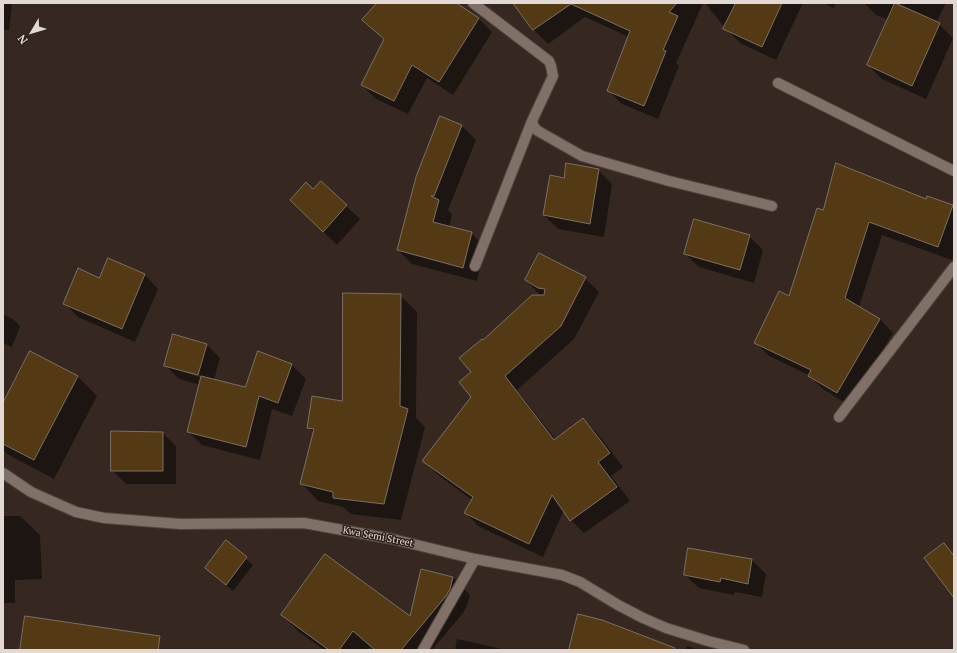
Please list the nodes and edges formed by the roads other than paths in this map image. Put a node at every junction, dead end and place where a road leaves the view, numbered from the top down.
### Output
1 (473, 3) edge
2 (778, 83) dead end
3 (532, 121) junction
4 (954, 171) edge
5 (772, 206) dead end
6 (475, 266) dead end
7 (954, 267) edge
8 (839, 417) dead end
9 (3, 473) edge
10 (475, 559) junction
11 (423, 650) edge
12 (744, 650) edge

1 - 3 street
2 - 4 street
3 - 5 street
3 - 6 street
7 - 8 street
9 - 10 street, Kwa Semi Street
10 - 11 street
10 - 12 street, Kwa Semi Street

